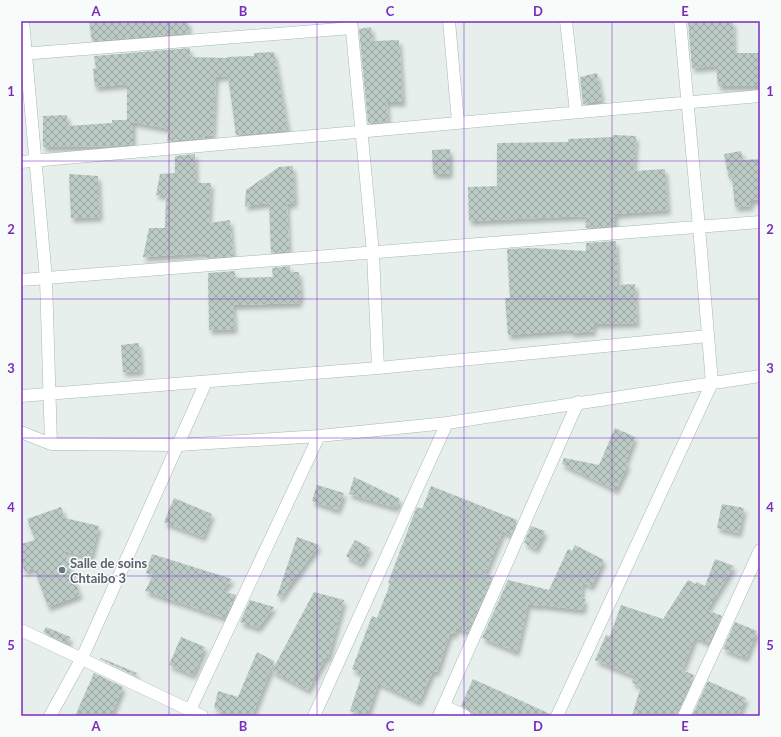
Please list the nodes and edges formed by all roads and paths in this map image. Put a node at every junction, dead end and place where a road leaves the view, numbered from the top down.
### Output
1 (23, 21) edge
2 (449, 21) edge
3 (566, 21) edge
4 (680, 21) edge
5 (351, 24) edge
6 (24, 54) edge
7 (760, 96) edge
8 (688, 102) junction
9 (576, 112) junction
10 (458, 122) junction
11 (361, 131) junction
12 (36, 160) junction
13 (21, 162) edge
14 (760, 222) edge
15 (699, 227) junction
16 (373, 253) junction
17 (46, 279) junction
18 (21, 280) edge
19 (708, 336) junction
20 (378, 368) junction
21 (760, 376) edge
22 (206, 382) junction
23 (712, 384) junction
24 (49, 394) junction
25 (21, 396) edge
26 (578, 402) junction
27 (447, 423) junction
28 (21, 432) edge
29 (319, 436) junction
30 (51, 444) junction
31 (179, 445) junction
32 (760, 550) edge
33 (21, 630) edge
34 (82, 658) junction
35 (190, 710) junction
36 (442, 711) edge
37 (50, 716) edge
38 (202, 716) edge
39 (314, 716) edge
40 (465, 716) edge
41 (557, 716) edge
42 (684, 716) edge

1 - 6 street
2 - 10 street
3 - 9 street
4 - 8 street
5 - 6 street
5 - 11 street
6 - 12 street
7 - 8 street
8 - 9 street
8 - 15 street
9 - 10 street
10 - 11 street
11 - 12 street
11 - 16 street
12 - 13 street
12 - 17 street
14 - 15 street
15 - 16 street
15 - 19 street
16 - 17 street
16 - 20 street
17 - 18 street
17 - 24 street
19 - 20 street
19 - 23 street
20 - 22 street
21 - 23 street
22 - 24 street
22 - 31 street
23 - 26 street
23 - 41 street
24 - 25 street
24 - 30 street
26 - 27 street
26 - 36 street
27 - 29 street
27 - 39 street
28 - 30 street
29 - 31 street
29 - 35 street
30 - 31 street
31 - 34 street
32 - 42 street
33 - 34 street
34 - 35 street
34 - 37 street
35 - 38 street
36 - 40 street

